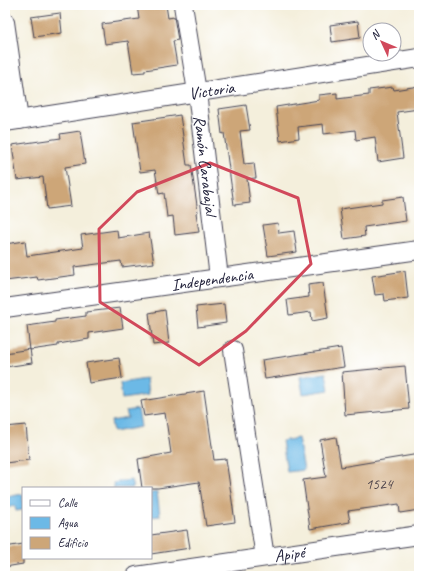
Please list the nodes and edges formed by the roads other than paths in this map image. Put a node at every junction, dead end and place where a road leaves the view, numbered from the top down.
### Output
1 (183, 5) edge
2 (5, 22) edge
3 (419, 58) edge
4 (197, 92) junction
5 (12, 121) edge
6 (419, 250) edge
7 (219, 278) junction
8 (5, 308) edge
9 (232, 350) dead end
10 (419, 535) edge
11 (265, 557) junction
12 (136, 576) edge

1 - 4 street, Ramón Carabajal
2 - 5 street
3 - 4 street, Victoria
4 - 5 street, Victoria
4 - 7 street, Ramón Carabajal
6 - 7 street, Independencia
7 - 8 street, Independencia
9 - 11 street
10 - 11 street, Apipé
11 - 12 street, Apipé

